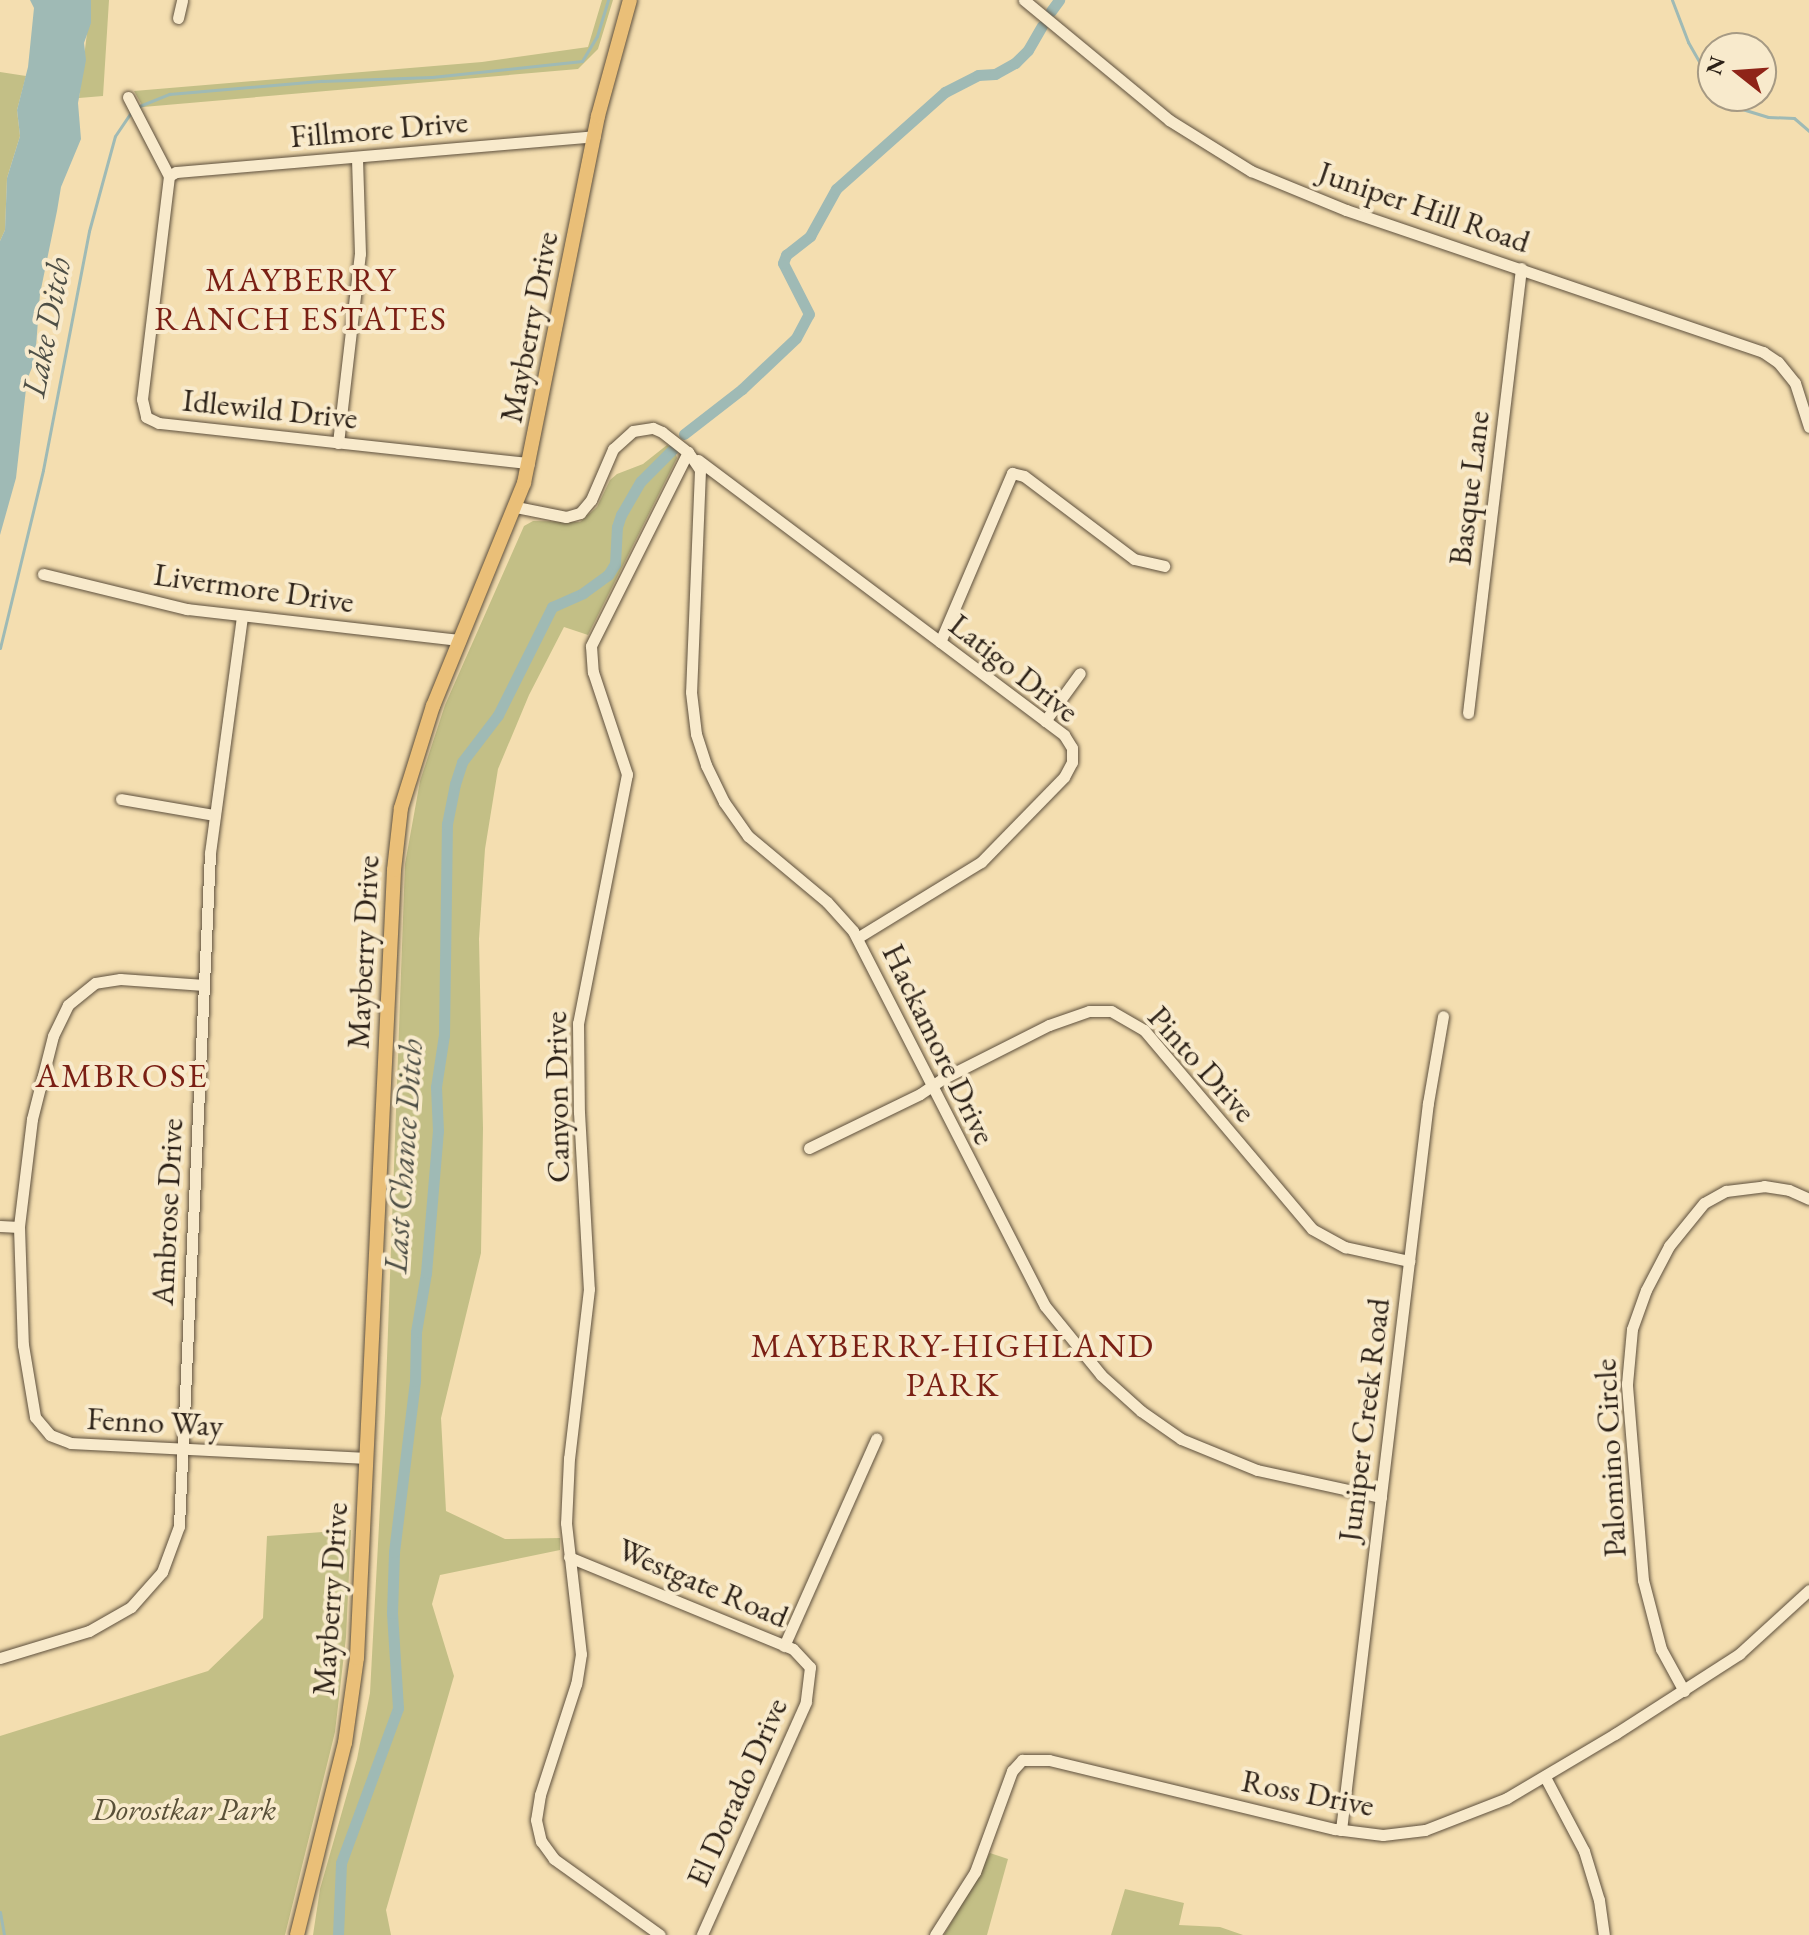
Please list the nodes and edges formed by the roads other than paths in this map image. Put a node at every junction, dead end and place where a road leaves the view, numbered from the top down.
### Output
1 (182, 0) edge
2 (630, 0) edge
3 (1024, 0) edge
4 (178, 18) dead end
5 (128, 97) dead end
6 (594, 136) junction
7 (357, 157) junction
8 (169, 176) junction
9 (1521, 268) junction
10 (1809, 427) edge
11 (338, 443) junction
12 (688, 452) junction
13 (529, 463) junction
14 (516, 507) junction
15 (1164, 566) dead end
16 (43, 574) dead end
17 (242, 616) junction
18 (460, 640) junction
19 (940, 642) junction
20 (1080, 673) dead end
21 (1468, 713) dead end
22 (1045, 721) junction
23 (121, 799) dead end
24 (214, 815) junction
25 (857, 938) junction
26 (204, 985) junction
27 (1443, 1016) dead end
28 (932, 1087) junction
29 (809, 1148) dead end
30 (1809, 1199) edge
31 (0, 1226) edge
32 (19, 1227) junction
33 (1409, 1261) junction
34 (876, 1439) dead end
35 (183, 1449) junction
36 (367, 1458) junction
37 (1381, 1497) junction
38 (569, 1557) junction
39 (1809, 1590) edge
40 (784, 1646) junction
41 (0, 1658) edge
42 (810, 1667) joint
43 (1684, 1691) junction
44 (1545, 1777) junction
45 (1341, 1830) junction
46 (297, 1935) edge
47 (660, 1935) edge
48 (702, 1935) edge
49 (935, 1935) edge
50 (1604, 1935) edge

1 - 4 street
2 - 6 main road, Mayberry Drive
3 - 9 street, Juniper Hill Road
5 - 8 street
6 - 7 street, Fillmore Drive
6 - 13 main road, Mayberry Drive
7 - 8 street, Fillmore Drive
7 - 11 street
8 - 11 street, Idlewild Drive
9 - 10 street, Juniper Hill Road
9 - 21 street, Basque Lane
11 - 13 street, Idlewild Drive
12 - 14 street
12 - 19 street, Latigo Drive
12 - 25 street, Hackamore Drive
12 - 38 street, Canyon Drive
13 - 14 main road, Mayberry Drive
14 - 18 main road, Mayberry Drive
15 - 19 street
16 - 17 street, Livermore Drive
17 - 18 street, Livermore Drive
17 - 24 street, Ambrose Drive
18 - 36 main road, Mayberry Drive
19 - 22 street, Latigo Drive
20 - 22 street
22 - 25 street, Latigo Drive
23 - 24 street
24 - 26 street, Ambrose Drive
25 - 28 street, Hackamore Drive
26 - 32 street, Fenno Way
26 - 35 street, Ambrose Drive
27 - 33 street, Juniper Creek Road
28 - 29 street, Pinto Drive
28 - 33 street, Pinto Drive
28 - 37 street, Hackamore Drive
30 - 43 street, Palomino Circle
31 - 32 street
32 - 35 street, Fenno Way
33 - 37 street, Juniper Creek Road
34 - 40 street
35 - 36 street, Fenno Way
35 - 41 street, Ambrose Drive
36 - 46 main road, Mayberry Drive
37 - 45 street, Juniper Creek Road
38 - 40 street, Westgate Road
38 - 47 street, Canyon Drive
39 - 43 street, Ross Drive
40 - 42 street, Westgate Road
42 - 48 street, El Dorado Drive
43 - 44 street, Ross Drive
44 - 45 street, Ross Drive
44 - 50 street
45 - 49 street, Ross Drive

